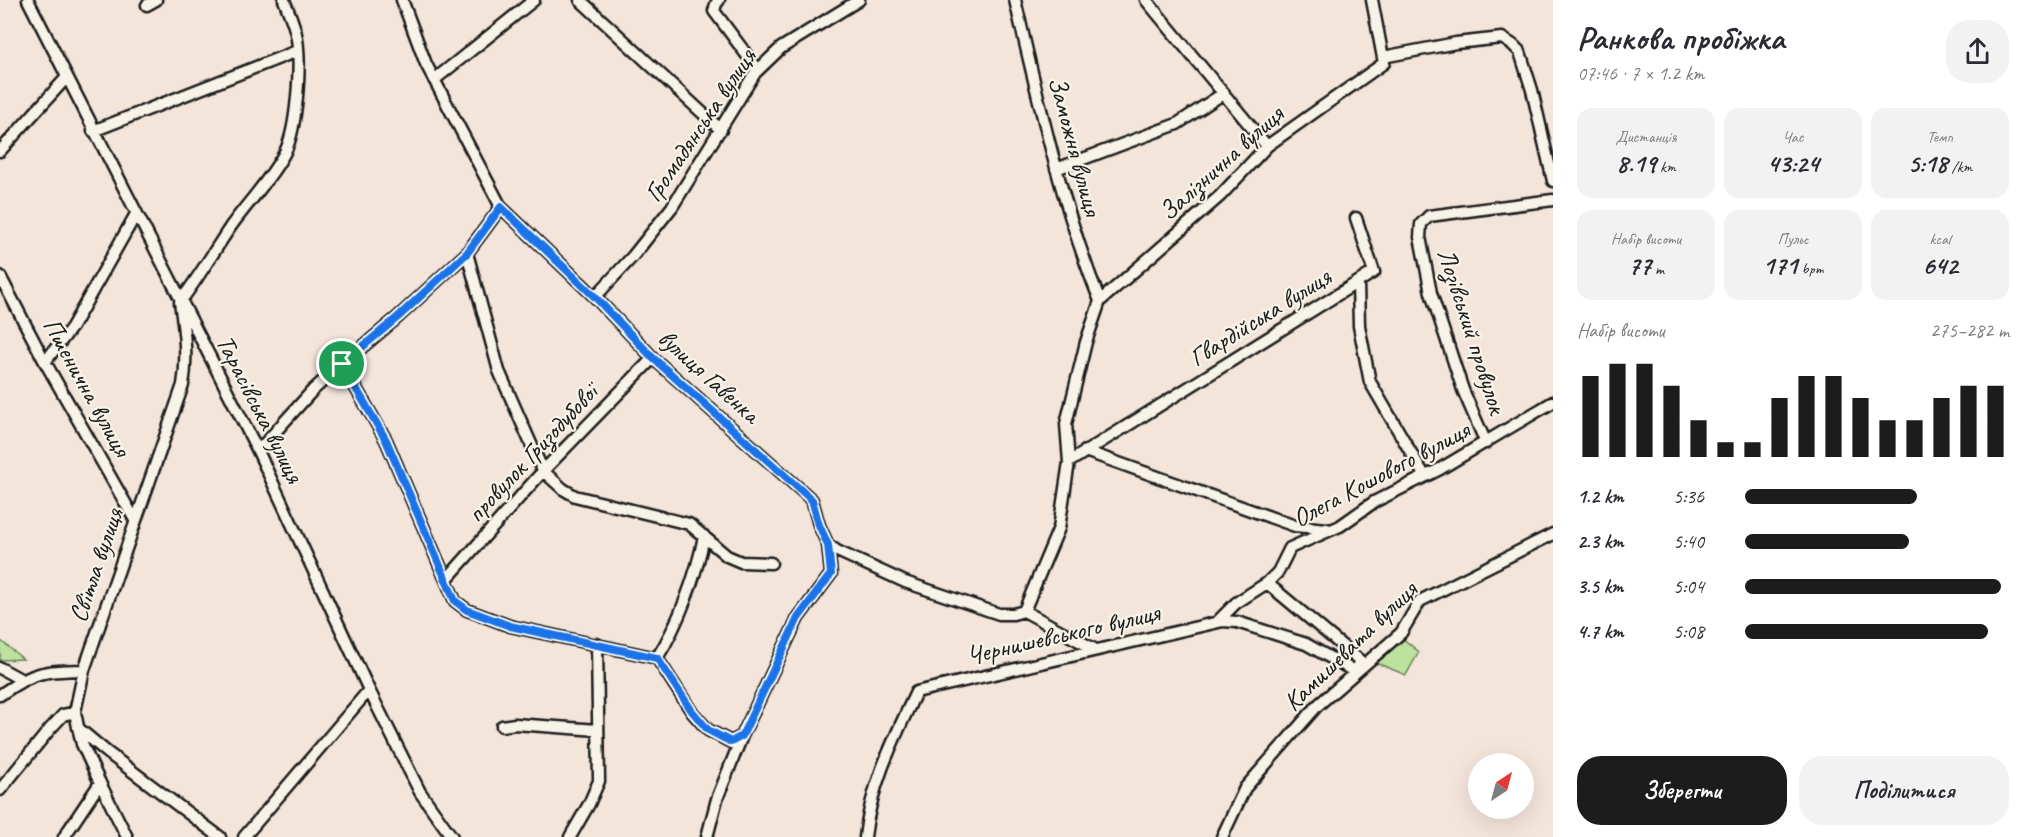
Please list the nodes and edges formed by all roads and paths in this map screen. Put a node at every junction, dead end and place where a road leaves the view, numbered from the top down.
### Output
1 (28, 0) edge
2 (284, 0) edge
3 (402, 0) edge
4 (534, 0) edge
5 (580, 0) edge
6 (719, 0) edge
7 (860, 0) edge
8 (1015, 0) edge
9 (1146, 0) edge
10 (1372, 0) edge
11 (297, 51) junction
12 (1383, 57) junction
13 (758, 70) junction
14 (67, 77) junction
15 (434, 80) junction
16 (1224, 93) junction
17 (93, 130) junction
18 (721, 130) junction
19 (1267, 146) junction
20 (0, 151) edge
21 (1056, 169) junction
22 (1553, 181) edge
23 (1553, 200) edge
24 (501, 207) junction
25 (136, 214) junction
26 (1356, 218) dead end
27 (467, 253) junction
28 (0, 276) edge
29 (1358, 282) junction
30 (595, 297) junction
31 (1100, 301) junction
32 (180, 302) junction
33 (653, 358) junction
34 (45, 362) junction
35 (342, 364) junction
36 (1553, 402) edge
37 (1486, 443) junction
38 (258, 451) junction
39 (1085, 451) junction
40 (1069, 462) junction
41 (543, 471) junction
42 (1424, 475) junction
43 (135, 520) junction
44 (1330, 530) junction
45 (1553, 534) edge
46 (704, 536) junction
47 (828, 545) junction
48 (771, 563) dead end
49 (446, 580) junction
50 (1267, 583) junction
51 (1024, 611) junction
52 (1217, 622) junction
53 (597, 644) junction
54 (1094, 649) junction
55 (657, 658) junction
56 (1364, 664) junction
57 (0, 668) edge
58 (84, 670) junction
59 (22, 680) junction
60 (369, 690) junction
61 (0, 695) edge
62 (75, 712) junction
63 (502, 726) dead end
64 (78, 727) junction
65 (598, 730) junction
66 (742, 736) junction
67 (100, 783) junction
68 (0, 790) edge
69 (64, 837) edge
70 (127, 837) edge
71 (220, 837) edge
72 (244, 837) edge
73 (452, 837) edge
74 (570, 837) edge
75 (707, 837) edge
76 (865, 837) edge
77 (1222, 837) edge

1 - 14 street, Тарасівська вулиця
2 - 11 street
3 - 15 street, вулиця Гавенка
4 - 15 street
5 - 18 street
6 - 13 street
7 - 13 street, Громадянська вулиця
8 - 21 street, Заможня вулиця
9 - 16 street
10 - 12 street
11 - 17 street
11 - 32 street
12 - 19 street, Залізнична вулиця
12 - 22 street
13 - 18 street, Громадянська вулиця
14 - 17 street, Тарасівська вулиця
14 - 20 street
15 - 24 street, вулиця Гавенка
16 - 19 street
16 - 21 street
17 - 25 street, Тарасівська вулиця
18 - 30 street, Громадянська вулиця
19 - 31 street, Залізнична вулиця
21 - 31 street, Заможня вулиця
23 - 37 street, Лозівський провулок
24 - 27 street
24 - 30 street, вулиця Гавенка
25 - 32 street, Тарасівська вулиця
25 - 34 street
26 - 29 street
27 - 35 street
27 - 41 street
28 - 34 street, Пшенична вулиця
29 - 39 street, Гвардійська вулиця
29 - 42 street, Гвардійська вулиця
30 - 33 street, вулиця Гавенка
31 - 40 street
32 - 38 street, Тарасівська вулиця
32 - 43 street, Світла вулиця
33 - 41 street, провулок Гризодубової
33 - 47 street, вулиця Гавенка
34 - 43 street, Пшенична вулиця
35 - 38 street
35 - 49 street
36 - 37 street, Олега Кошового вулиця
37 - 42 street, Олега Кошового вулиця
38 - 60 street, Тарасівська вулиця
39 - 40 street, Гвардійська вулиця
39 - 44 street
40 - 51 street
41 - 46 street
41 - 49 street, провулок Гризодубової
42 - 44 street, Олега Кошового вулиця
43 - 58 street, Світла вулиця
44 - 50 street, Олега Кошового вулиця
45 - 56 street, Камишевата вулиця
46 - 48 street
46 - 55 street
47 - 51 street
47 - 66 street, вулиця Гавенка
49 - 53 street
50 - 52 street, Олега Кошового вулиця
50 - 56 street
51 - 54 street
52 - 54 street, Чернишевського вулиця
52 - 56 street, Чернишевського вулиця
53 - 55 street
53 - 65 street
54 - 76 street, Чернишевського вулиця
55 - 66 street
56 - 77 street, Камишевата вулиця
57 - 59 street
58 - 59 street
58 - 62 street, Світла вулиця
59 - 61 street
60 - 72 street
60 - 73 street, Тарасівська вулиця
62 - 64 street, Світла вулиця
62 - 68 street
63 - 65 street
64 - 67 street, Світла вулиця
64 - 71 street
65 - 74 street
66 - 75 street, вулиця Гавенка
67 - 69 street
67 - 70 street, Світла вулиця

